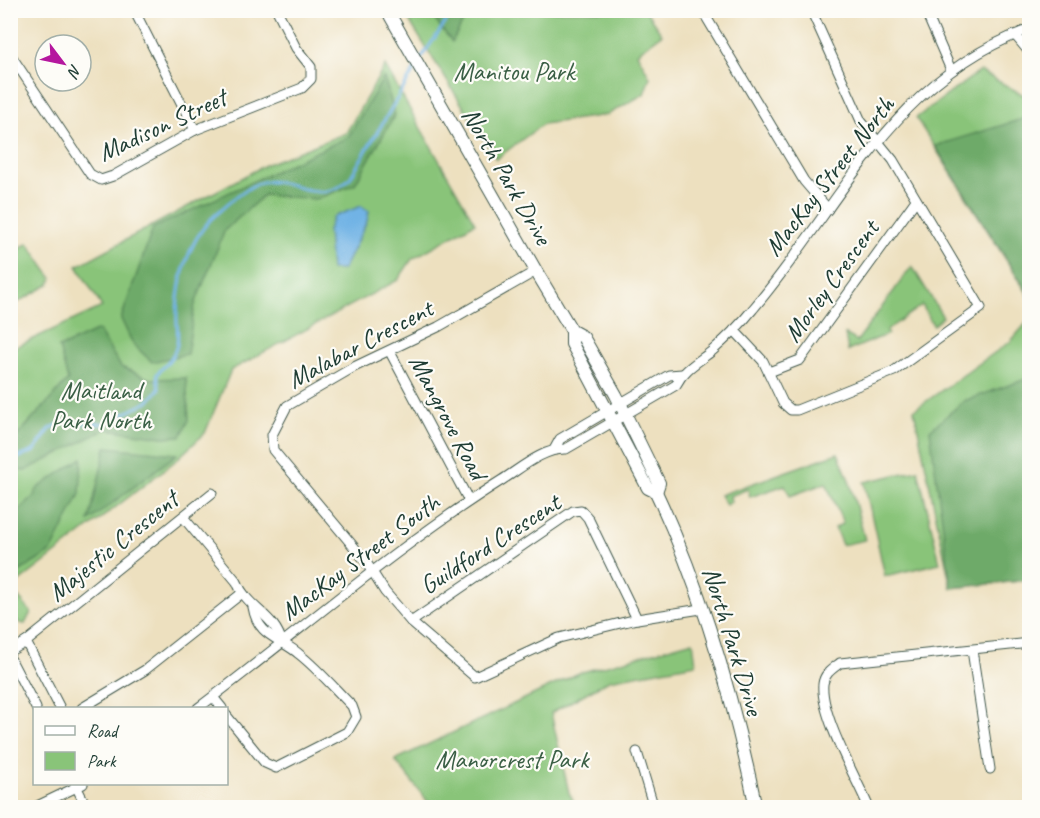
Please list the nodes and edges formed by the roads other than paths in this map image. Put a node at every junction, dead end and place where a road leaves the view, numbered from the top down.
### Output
1 (135, 10) edge
2 (277, 10) edge
3 (387, 10) edge
4 (702, 10) edge
5 (811, 10) edge
6 (924, 10) edge
7 (1029, 29) edge
8 (1015, 34) junction
9 (1029, 53) edge
10 (10, 54) edge
11 (951, 70) junction
12 (195, 130) junction
13 (877, 141) junction
14 (916, 200) junction
15 (828, 209) junction
16 (536, 272) junction
17 (734, 330) junction
18 (572, 331) junction
19 (390, 352) junction
20 (769, 372) junction
21 (623, 409) junction
22 (611, 416) junction
23 (656, 492) junction
24 (212, 493) dead end
25 (469, 501) junction
26 (183, 517) junction
27 (372, 571) junction
28 (241, 594) junction
29 (701, 609) junction
30 (638, 618) junction
31 (411, 622) junction
32 (26, 642) junction
33 (282, 643) junction
34 (1029, 643) edge
35 (972, 650) junction
36 (10, 651) edge
37 (10, 658) edge
38 (213, 697) junction
39 (35, 707) edge
40 (59, 707) edge
41 (84, 707) edge
42 (199, 707) edge
43 (221, 707) edge
44 (228, 717) edge
45 (638, 752) dead end
46 (990, 769) dead end
47 (78, 785) edge
48 (33, 807) edge
49 (87, 807) edge
50 (654, 807) edge
51 (756, 807) edge
52 (869, 807) edge

1 - 12 street
2 - 12 street, Madison Street
3 - 16 main road, North Park Drive
4 - 15 street
5 - 13 street, Morley Crescent
6 - 11 street
7 - 8 street, MacKay Street North
8 - 9 street
8 - 11 street, MacKay Street North
10 - 12 street, Madison Street
11 - 13 street, MacKay Street North
13 - 14 street, Morley Crescent
13 - 15 street, MacKay Street North
14 - 20 street, Morley Crescent
14 - 20 street, Morley Crescent
15 - 17 street, MacKay Street North
16 - 18 main road, North Park Drive
16 - 19 street, Malabar Crescent
17 - 20 street, Morley Crescent
17 - 21 street, MacKay Street North
18 - 21 main road, North Park Drive
18 - 22 main road, North Park Drive
19 - 25 street, Mangrove Road
19 - 27 street, Malabar Crescent
21 - 22 street, MacKay Street South
21 - 23 main road, North Park Drive
22 - 23 main road, North Park Drive
22 - 25 street, MacKay Street South
23 - 29 main road, North Park Drive
24 - 26 street, Majestic Crescent
25 - 27 street, MacKay Street South
26 - 28 street
26 - 32 street, Majestic Crescent
27 - 31 street, Guildford Crescent
27 - 33 street, MacKay Street South
28 - 33 street
28 - 41 street
29 - 30 street, Guildford Crescent
29 - 51 main road, North Park Drive
30 - 31 street, Guildford Crescent
30 - 31 street, Guildford Crescent
32 - 36 street, Majestic Crescent
32 - 40 street
33 - 38 street, MacKay Street South
33 - 44 street
34 - 35 street
35 - 46 street
35 - 52 street
37 - 39 street
38 - 42 street, MacKay Street South
38 - 43 street
45 - 50 street
47 - 48 street
47 - 49 street

